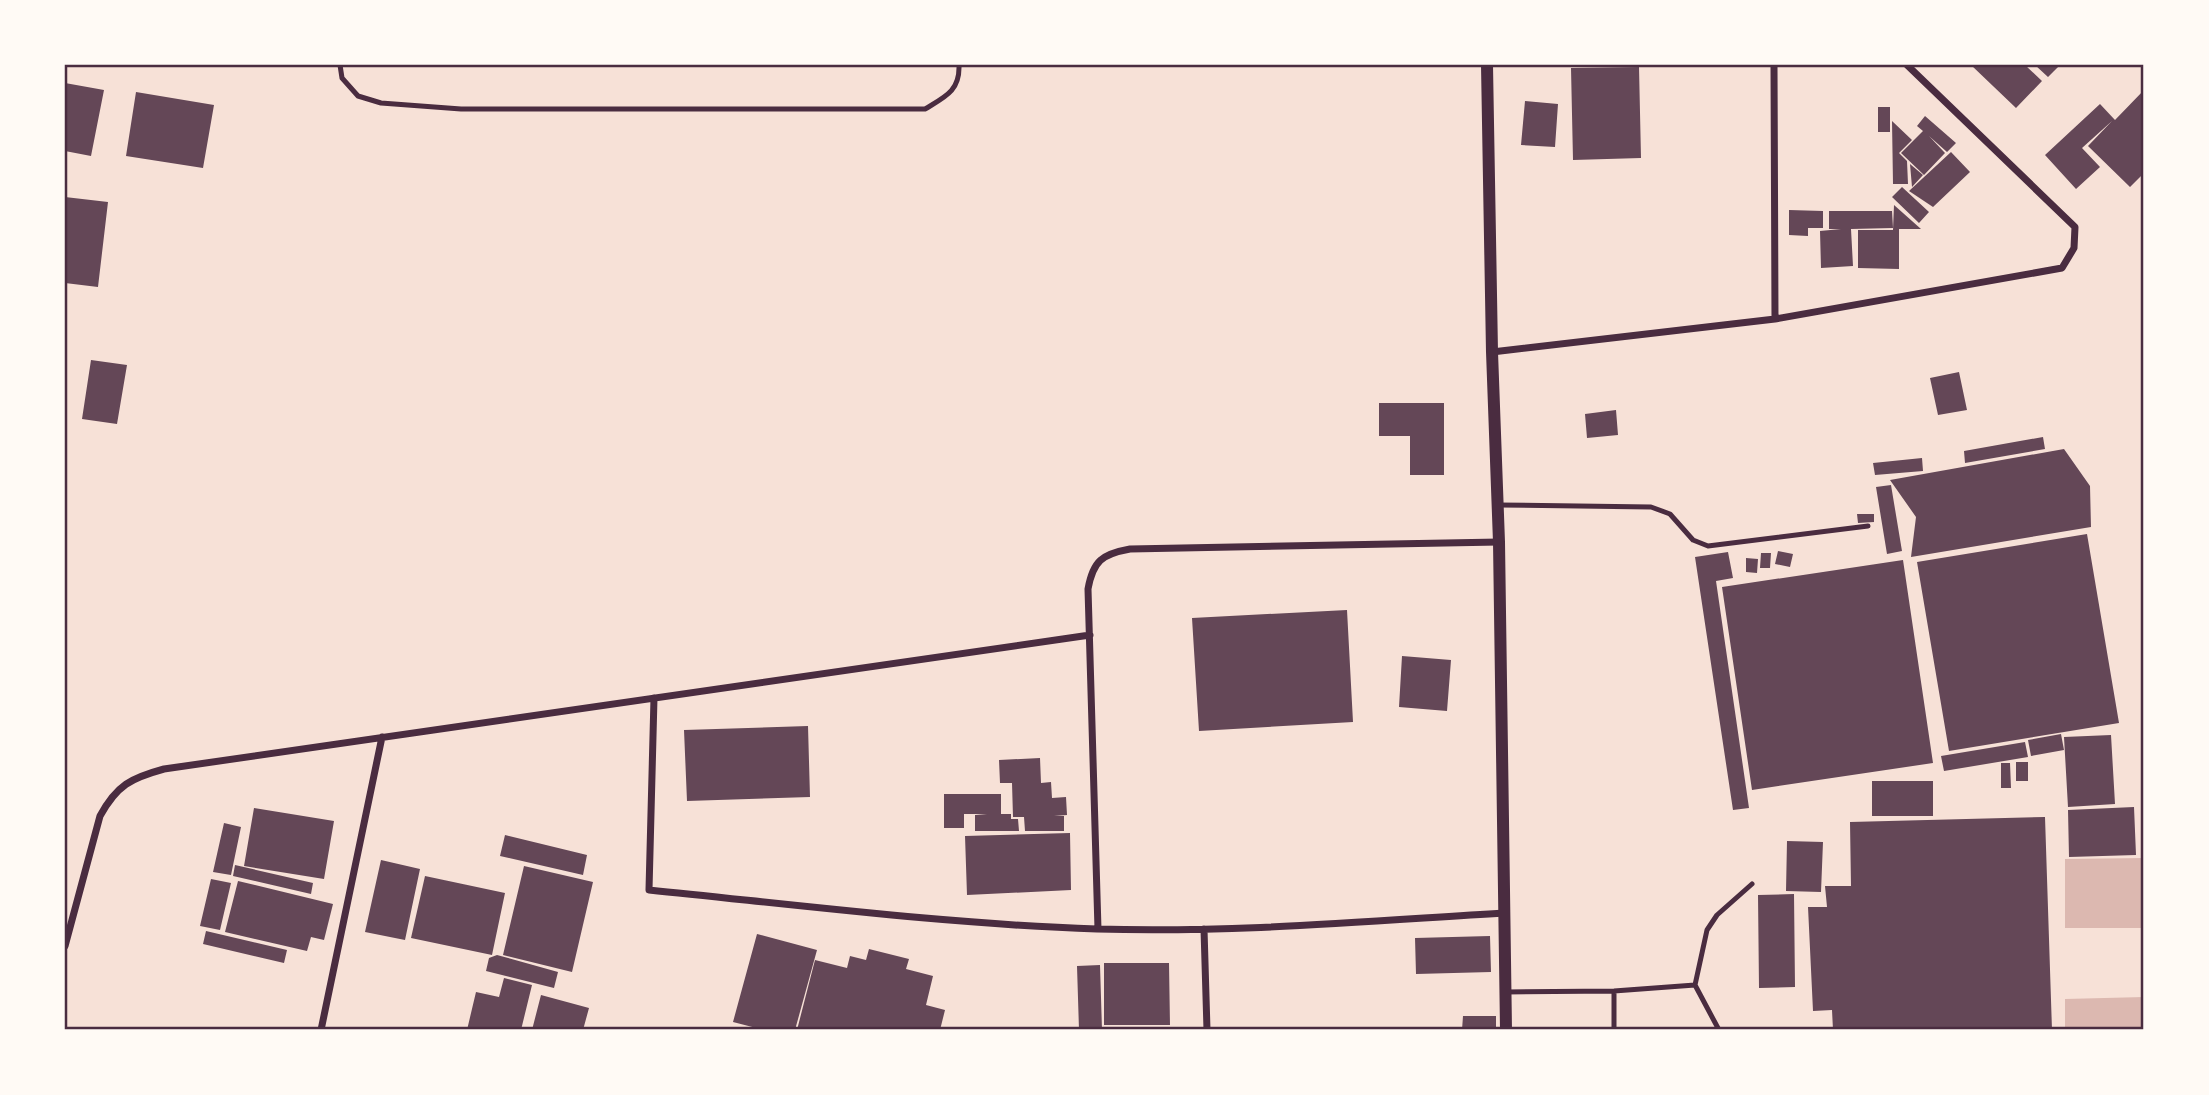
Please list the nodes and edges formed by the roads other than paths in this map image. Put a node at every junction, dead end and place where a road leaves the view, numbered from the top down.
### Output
1 (340, 65) edge
2 (959, 65) edge
3 (1487, 65) edge
4 (1773, 65) edge
5 (1908, 65) edge
6 (1775, 319) junction
7 (1492, 352) junction
8 (1498, 505) junction
9 (1868, 526) dead end
10 (1499, 542) junction
11 (1090, 635) junction
12 (654, 698) junction
13 (382, 737) junction
14 (1752, 884) dead end
15 (1504, 914) junction
16 (1098, 929) junction
17 (1204, 929) junction
18 (65, 946) edge
19 (1695, 985) junction
20 (1614, 991) junction
21 (1505, 992) junction
22 (321, 1030) edge
23 (1207, 1030) edge
24 (1506, 1030) edge
25 (1614, 1030) edge
26 (1719, 1030) edge

1 - 2 lane
3 - 7 street
4 - 6 street
5 - 6 street
6 - 7 street
7 - 8 street
8 - 9 lane
8 - 10 street
10 - 11 street
10 - 15 street
11 - 12 street
11 - 16 street
12 - 13 street
12 - 16 street
13 - 18 street
13 - 22 street
14 - 19 lane
15 - 17 street
15 - 21 street
16 - 17 street
17 - 23 street
19 - 20 lane
19 - 26 lane
20 - 21 lane
20 - 25 lane
21 - 24 street

